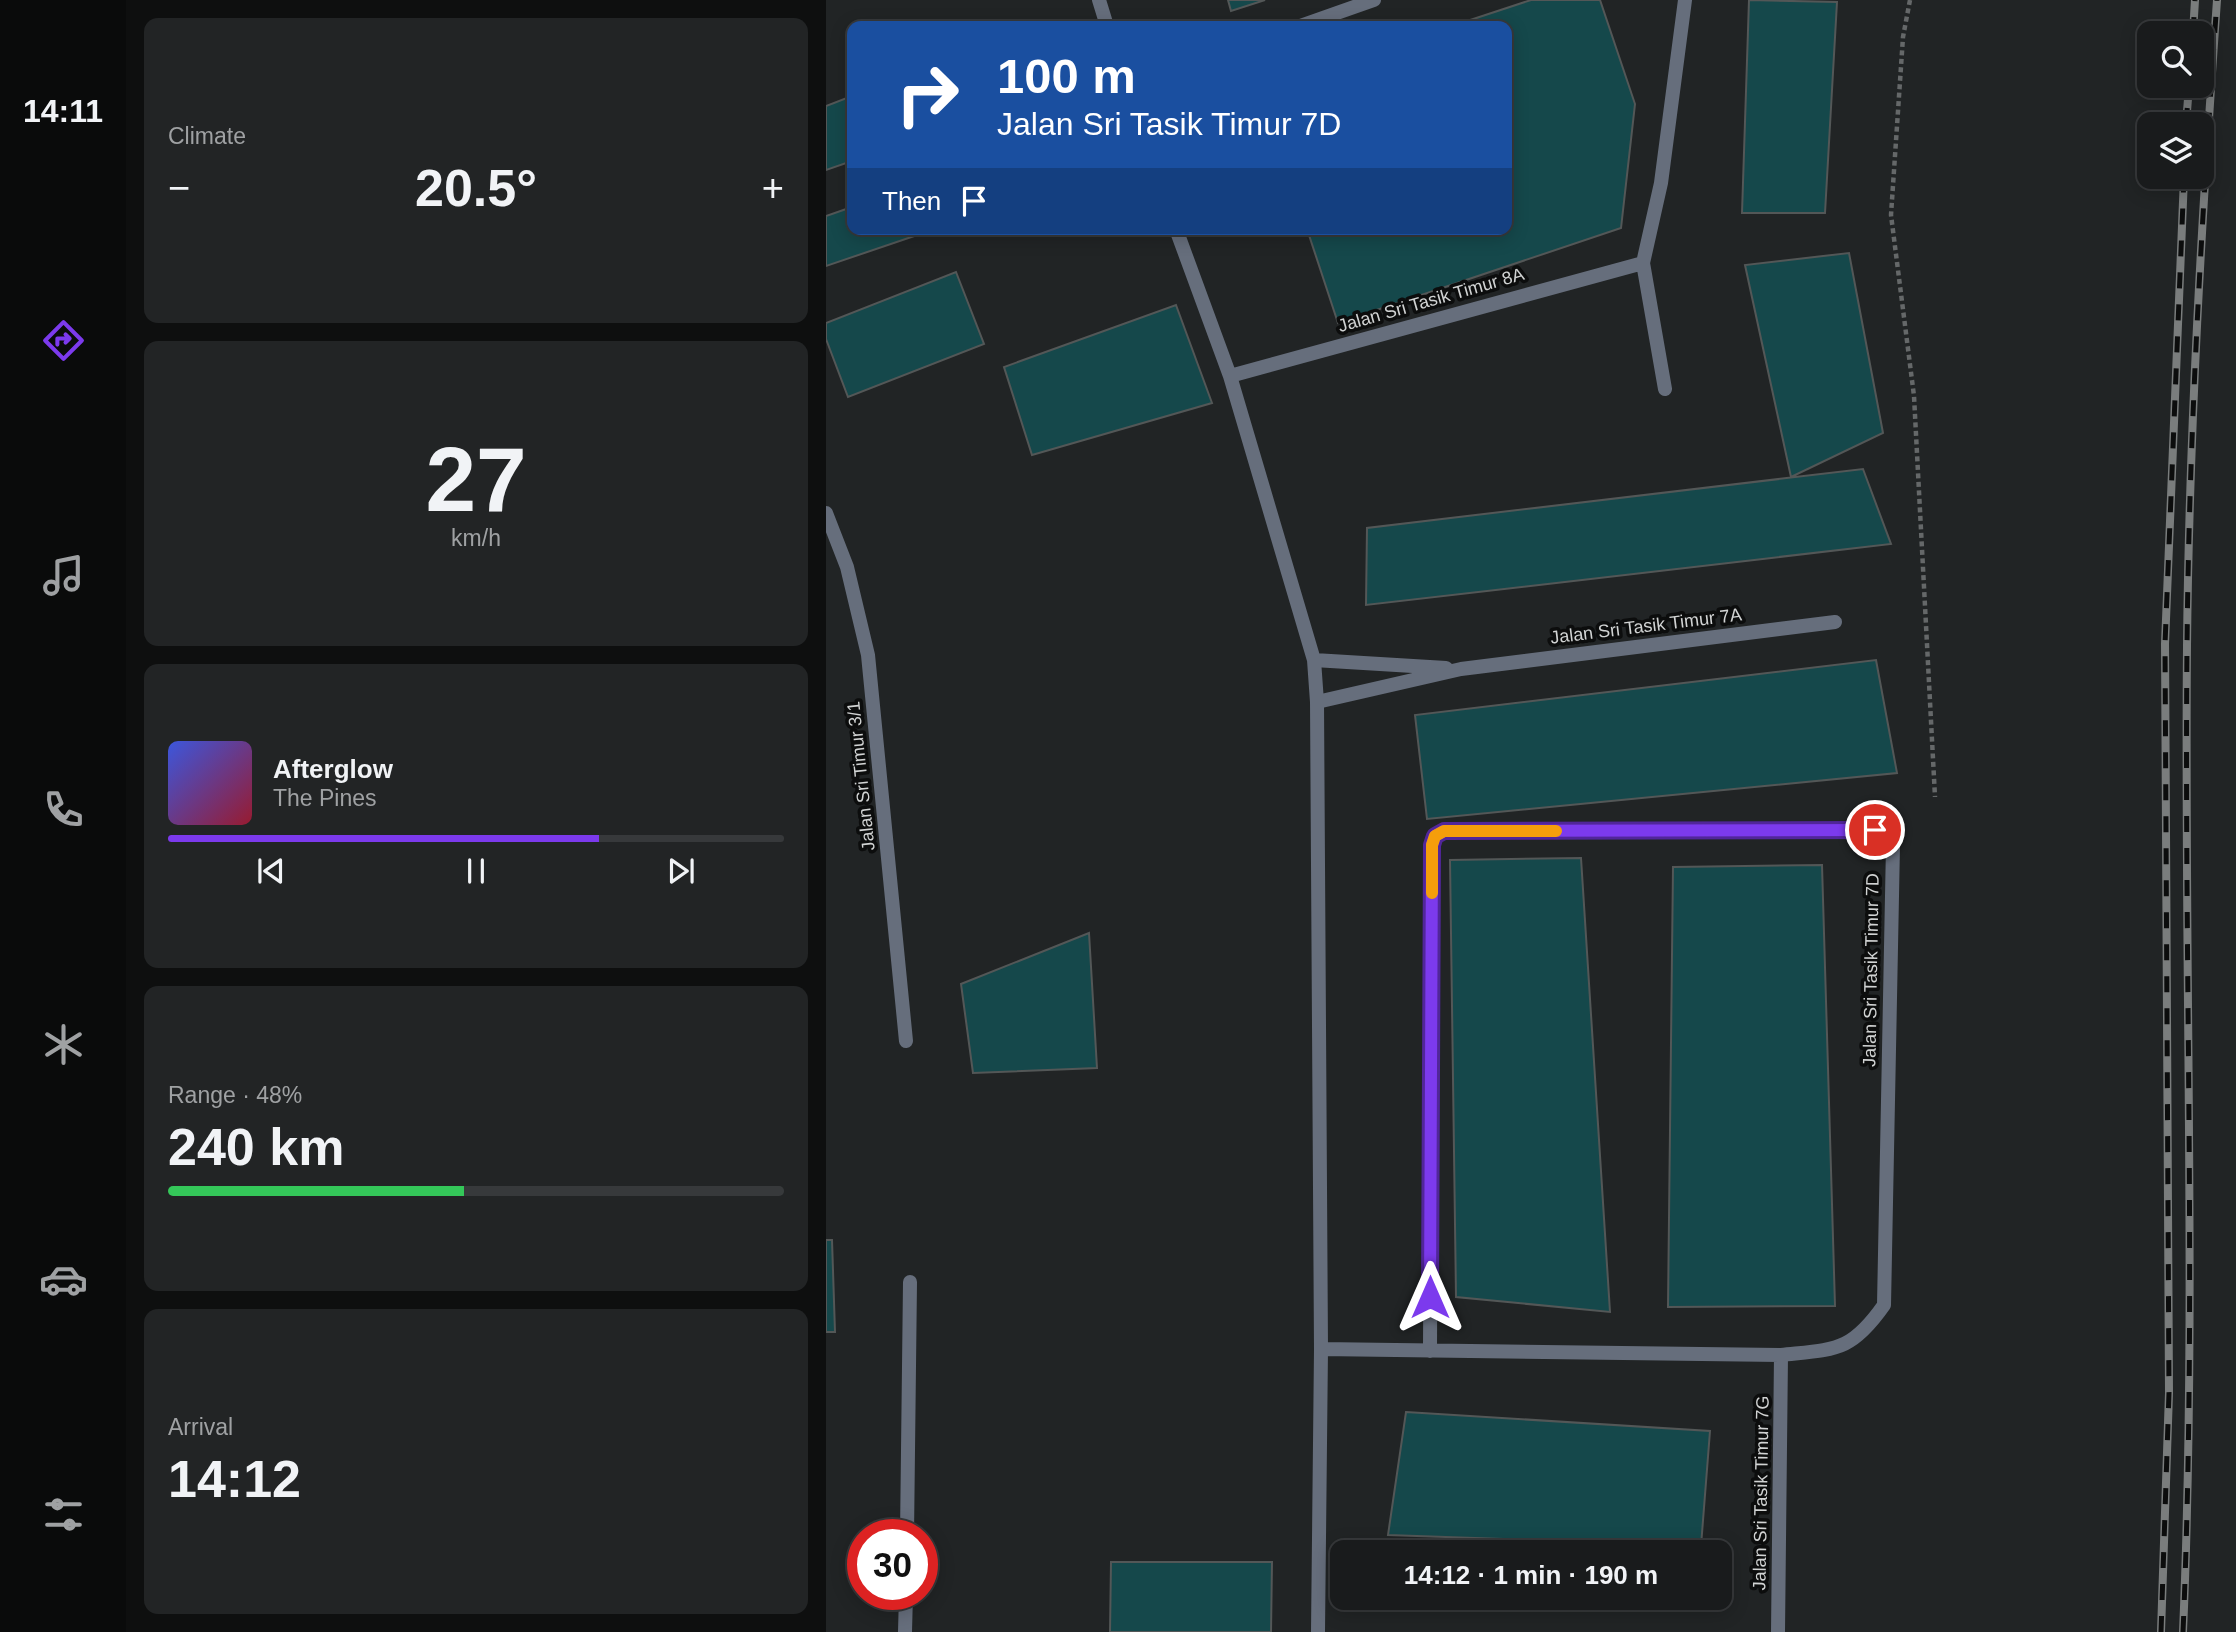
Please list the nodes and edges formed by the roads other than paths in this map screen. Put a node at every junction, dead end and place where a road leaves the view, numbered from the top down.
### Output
1 (1099, 0) edge
2 (1374, 0) edge
3 (1685, 0) edge
4 (1105, 21) edge
5 (1314, 21) edge
6 (1178, 235) edge
7 (1643, 262) junction
8 (1230, 376) junction
9 (1665, 390) dead end
10 (826, 513) edge
11 (1835, 622) dead end
12 (1314, 660) junction
13 (1461, 669) junction
14 (1317, 702) junction
15 (906, 1041) dead end
16 (910, 1282) dead end
17 (1321, 1349) junction
18 (1430, 1350) junction
19 (1782, 1355) junction
20 (907, 1519) edge
21 (906, 1610) edge
22 (905, 1632) edge
23 (1318, 1632) edge
24 (1778, 1632) edge

1 - 4 street
2 - 5 street
3 - 7 street
6 - 8 street
7 - 8 street, Jalan Sri Tasik Timur 8A
7 - 9 street
8 - 12 street
10 - 15 street, Jalan Sri Timur 3/1
11 - 13 street, Jalan Sri Tasik Timur 7A
12 - 13 street
12 - 14 street
13 - 14 street
14 - 17 street
16 - 20 street
17 - 18 street
17 - 23 street
18 - 19 street
18 - 19 street, Jalan Sri Tasik Timur 7D
19 - 24 street, Jalan Sri Tasik Timur 7G
21 - 22 street

